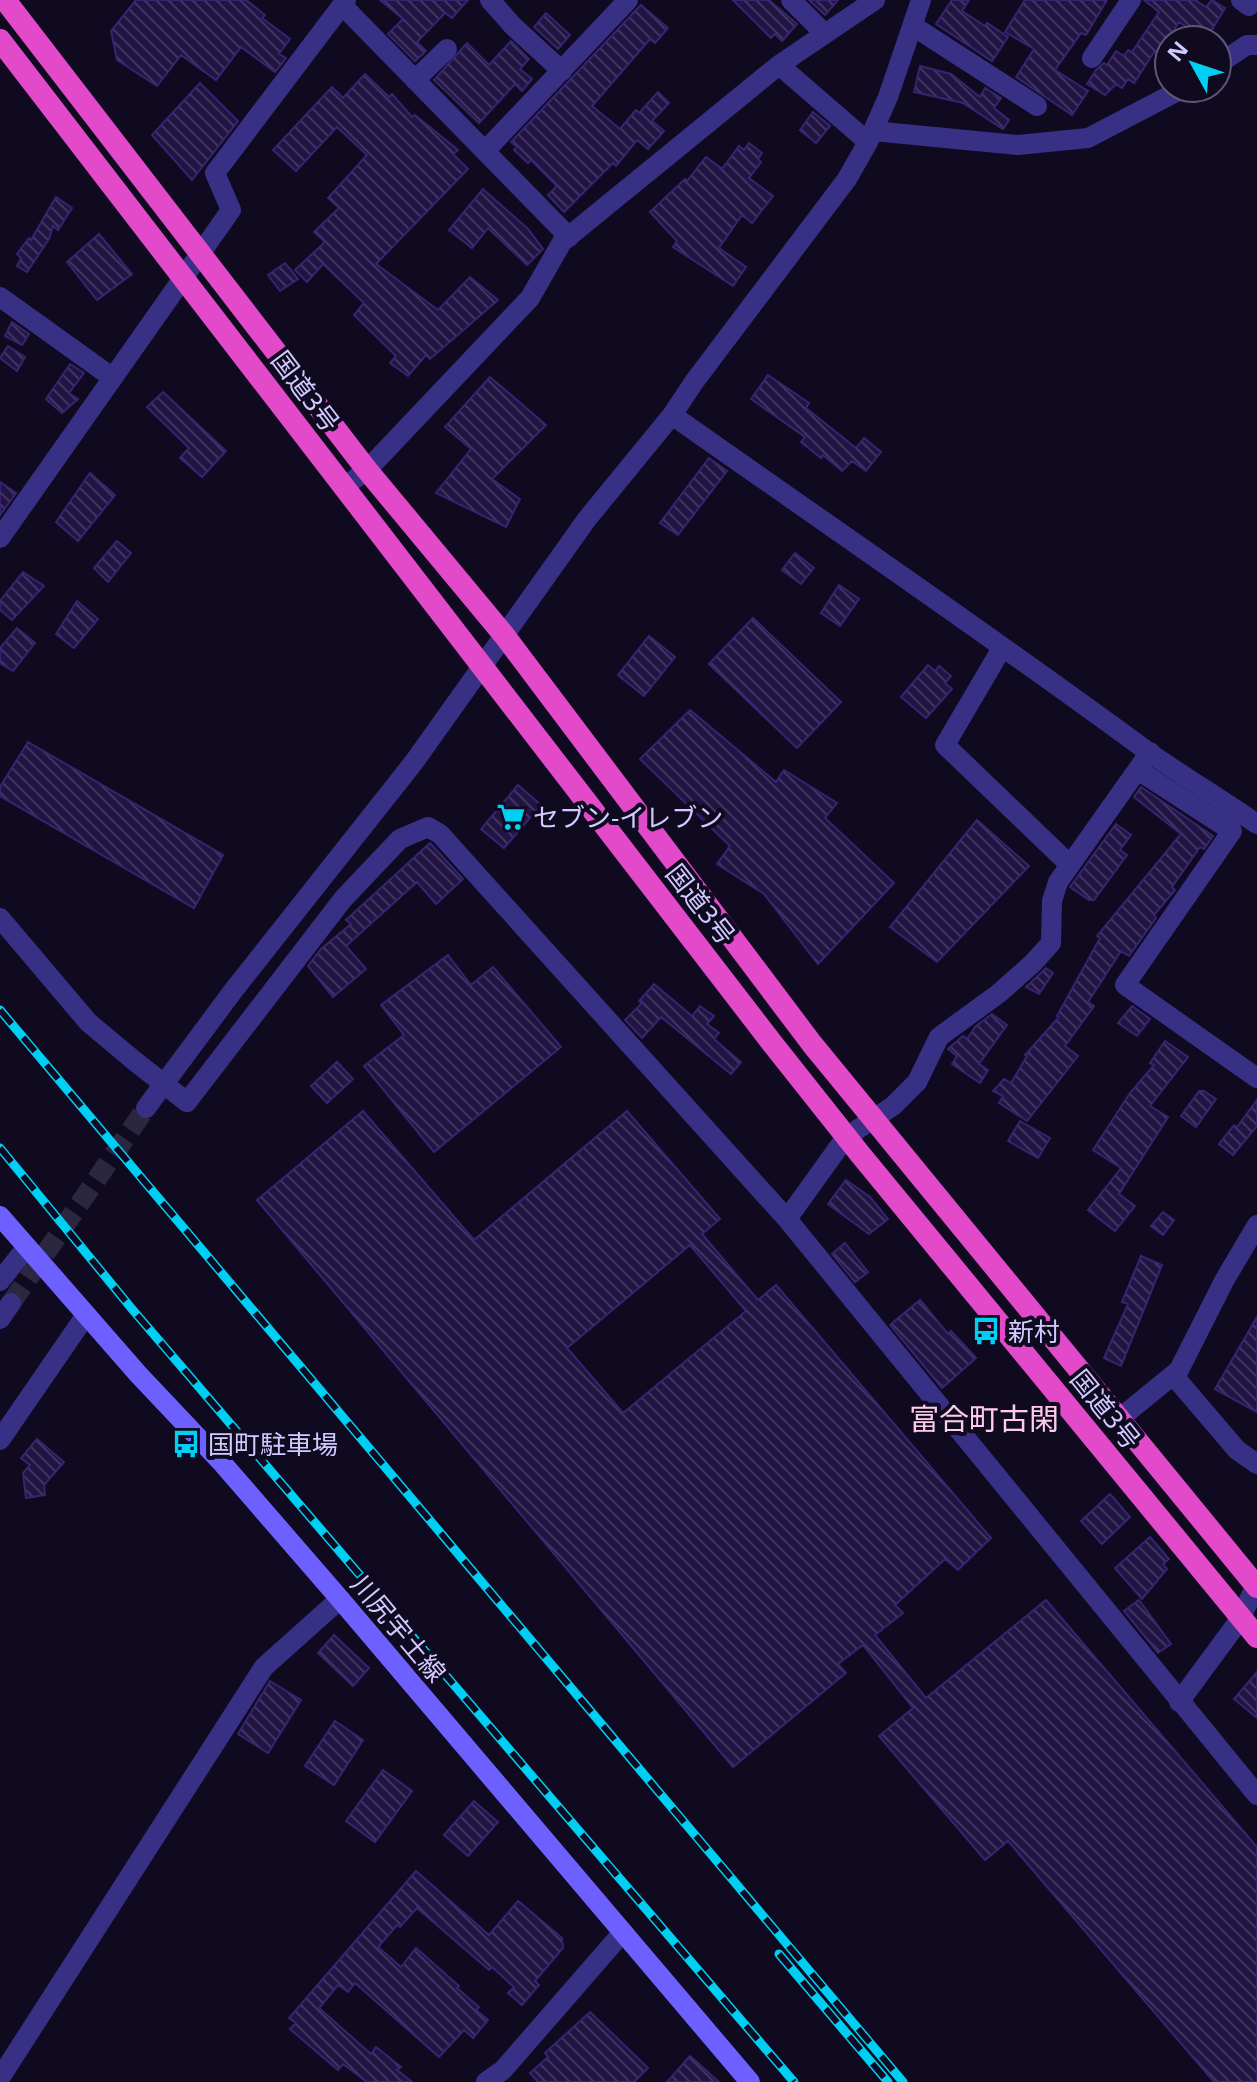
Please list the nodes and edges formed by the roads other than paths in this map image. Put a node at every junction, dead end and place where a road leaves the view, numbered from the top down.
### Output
1 (5, 0) edge
2 (490, 0) edge
3 (628, 0) edge
4 (791, 0) edge
5 (875, 0) edge
6 (921, 0) edge
7 (1131, 0) edge
8 (344, 3) edge
9 (913, 26) junction
10 (825, 34) junction
11 (0, 40) edge
12 (1257, 45) edge
13 (447, 49) dead end
14 (1233, 54) edge
15 (1092, 58) dead end
16 (779, 65) junction
17 (562, 71) junction
18 (415, 80) junction
19 (1153, 104) edge
20 (1037, 106) dead end
21 (870, 136) junction
22 (485, 151) junction
23 (569, 237) junction
24 (201, 253) junction
25 (183, 278) junction
26 (0, 297) edge
27 (113, 378) junction
28 (672, 415) junction
29 (367, 470) junction
30 (344, 487) junction
31 (0, 538) edge
32 (504, 635) junction
33 (1002, 648) junction
34 (483, 666) junction
35 (1150, 752) junction
36 (1138, 770) junction
37 (1257, 824) edge
38 (1070, 865) junction
39 (0, 918) edge
40 (1257, 1078) edge
41 (146, 1108) tunnel mouth
42 (872, 1118) junction
43 (846, 1137) junction
44 (0, 1216) edge
45 (787, 1219) junction
46 (1257, 1225) edge
47 (26, 1248) junction
48 (0, 1281) edge
49 (86, 1315) junction
50 (1173, 1375) junction
51 (1119, 1419) junction
52 (0, 1440) edge
53 (1257, 1464) edge
54 (1257, 1585) edge
55 (340, 1599) junction
56 (1241, 1618) junction
57 (1257, 1637) edge
58 (1179, 1702) junction
59 (1257, 1795) edge
60 (623, 1932) junction
61 (509, 2076) edge
62 (0, 2078) edge
63 (486, 2082) edge
64 (750, 2082) edge

1 - 24 highway, 国道3号
2 - 17 street
3 - 17 street
4 - 10 street
5 - 10 street
6 - 9 street
7 - 15 street
8 - 18 street
8 - 24 street
9 - 20 street
9 - 21 street
10 - 16 street
11 - 25 highway, 国道3号
12 - 14 street
13 - 18 street
16 - 21 street
16 - 23 street
17 - 22 street
18 - 22 street
19 - 21 street
21 - 28 street
22 - 23 street
23 - 29 street
24 - 25 street
24 - 29 highway, 国道3号
25 - 27 street
25 - 30 highway, 国道3号
26 - 27 street
27 - 31 street
28 - 32 street
28 - 33 street
29 - 30 street
29 - 32 highway, 国道3号
30 - 34 highway, 国道3号
32 - 34 street
32 - 42 highway, 国道3号
33 - 35 street
33 - 38 street
34 - 41 street
34 - 43 highway, 国道3号
35 - 36 street
35 - 37 street
36 - 38 street
36 - 40 street
38 - 42 street
39 - 45 street, bridge
42 - 43 street
42 - 51 highway, 国道3号
43 - 45 street
43 - 56 highway, 国道3号
44 - 47 main road, 川尻宇土線
45 - 58 street
46 - 50 street
47 - 48 street
47 - 49 main road, 川尻宇土線
49 - 52 street
49 - 55 main road, 川尻宇土線
50 - 51 street
50 - 53 street
51 - 54 highway, 国道3号
54 - 56 street
55 - 60 main road, 川尻宇土線
55 - 62 street
56 - 57 highway, 国道3号
56 - 58 street
58 - 59 street
60 - 61 street
60 - 64 main road, 川尻宇土線
61 - 63 street

